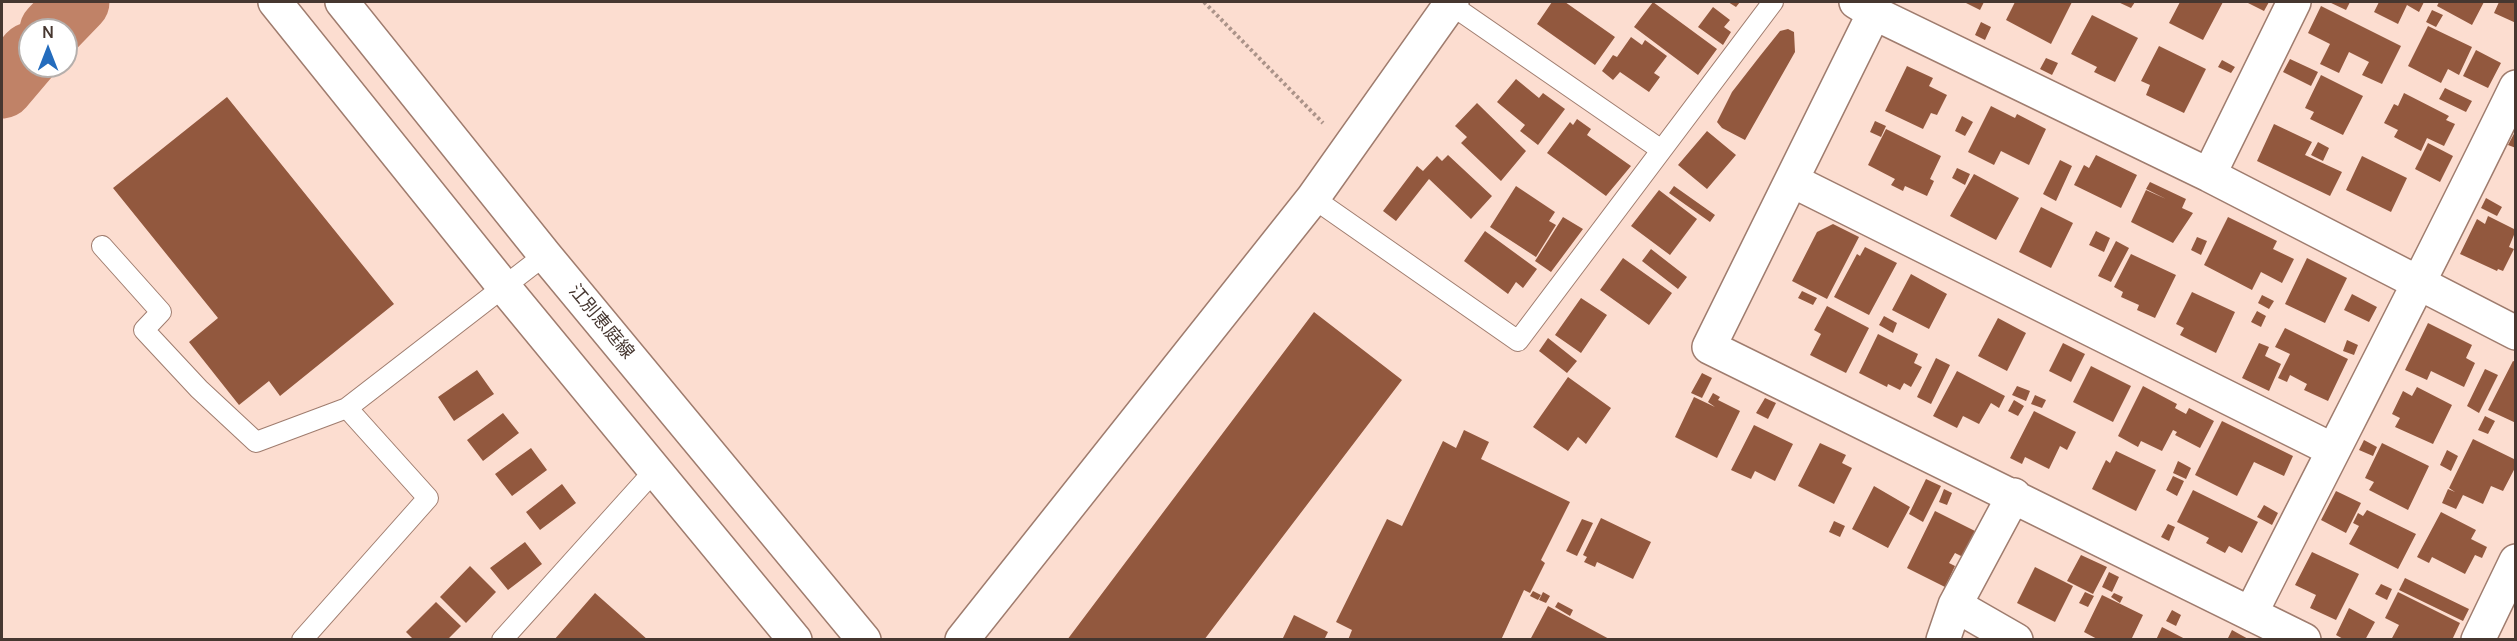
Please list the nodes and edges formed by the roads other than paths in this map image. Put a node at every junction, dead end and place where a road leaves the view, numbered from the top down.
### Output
1 (275, 2) edge
2 (342, 2) edge
3 (1773, 2) edge
4 (2294, 2) edge
5 (1451, 3) edge
6 (1865, 7) edge
7 (2516, 87) edge
8 (1660, 149) junction
9 (2209, 175) junction
10 (1793, 181) junction
11 (1312, 198) junction
12 (102, 246) dead end
13 (545, 255) junction
14 (2420, 285) junction
15 (504, 287) junction
16 (2516, 333) edge
17 (347, 408) junction
18 (2333, 450) junction
19 (655, 470) junction
20 (2013, 495) junction
21 (2516, 561) edge
22 (1955, 605) junction
23 (2251, 613) junction
24 (302, 639) edge
25 (502, 639) edge
26 (795, 639) edge
27 (864, 639) edge
28 (962, 639) edge
29 (1943, 639) edge
30 (2016, 639) edge
31 (2304, 639) edge
32 (2478, 639) edge

1 - 15 street
2 - 13 street, 江別恵庭線
3 - 8 lane
4 - 9 street
5 - 8 lane
5 - 11 street
6 - 9 street
6 - 10 street
7 - 14 street
8 - 11 lane
9 - 14 street
10 - 18 street
10 - 20 street
11 - 28 street
12 - 17 lane
13 - 15 lane
13 - 27 street, 江別恵庭線
14 - 16 street
14 - 18 street
15 - 17 lane
15 - 19 street
17 - 24 lane
18 - 23 street
19 - 25 lane
19 - 26 street
20 - 22 street
20 - 23 street
21 - 32 street
22 - 29 street
22 - 30 street
23 - 31 street

